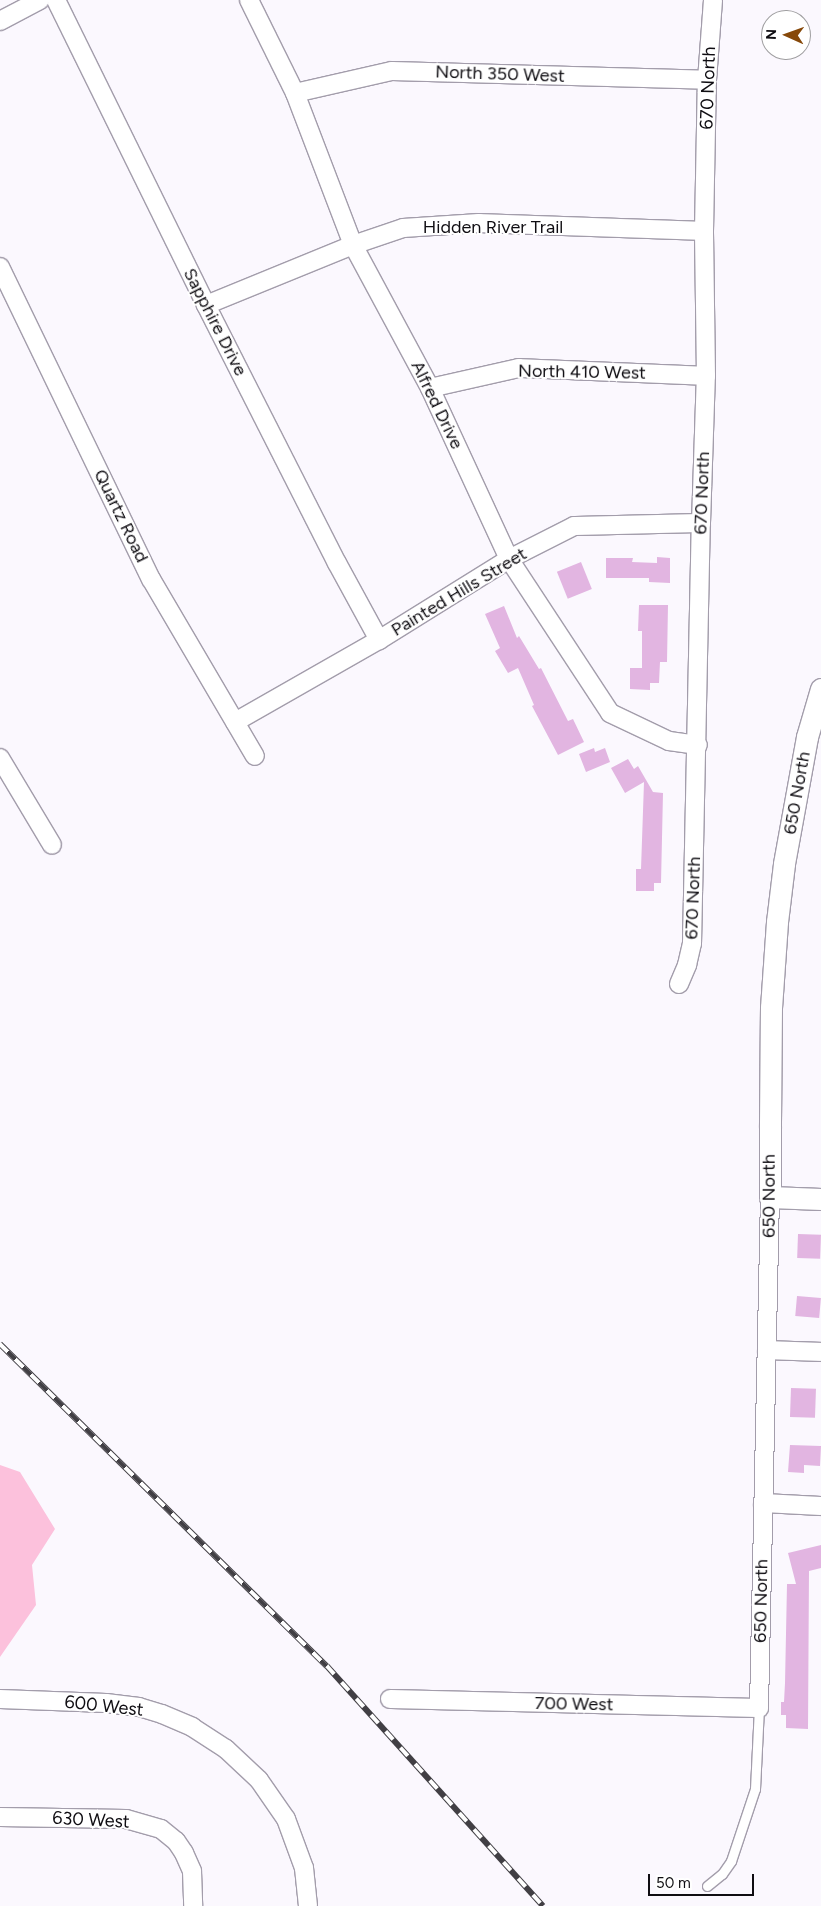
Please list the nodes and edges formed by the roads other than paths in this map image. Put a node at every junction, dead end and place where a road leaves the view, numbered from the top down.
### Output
1 (40, 0) edge
2 (56, 0) edge
3 (248, 0) edge
4 (713, 0) edge
5 (0, 21) edge
6 (707, 80) junction
7 (295, 93) junction
8 (704, 231) junction
9 (353, 245) junction
10 (0, 267) edge
11 (206, 305) junction
12 (706, 376) junction
13 (430, 388) junction
14 (701, 523) junction
15 (509, 559) junction
16 (379, 640) junction
17 (821, 689) edge
18 (234, 722) junction
19 (698, 745) junction
20 (255, 756) dead end
21 (0, 758) edge
22 (52, 845) dead end
23 (679, 984) dead end
24 (770, 1197) junction
25 (821, 1199) edge
26 (767, 1350) junction
27 (821, 1352) edge
28 (764, 1503) junction
29 (821, 1506) edge
30 (390, 1699) dead end
31 (0, 1700) edge
32 (759, 1708) junction
33 (0, 1817) edge
34 (707, 1886) dead end
35 (194, 1906) edge
36 (308, 1906) edge

1 - 5 street
2 - 11 street, Sapphire Drive
3 - 7 street, Alfred Drive
4 - 6 street, 670 North
6 - 7 street, North 350 West
6 - 8 street, 670 North
7 - 9 street, Alfred Drive
8 - 9 street, Hidden River Trail
8 - 12 street, 670 North
9 - 11 street, Hidden River Trail
9 - 13 street, Alfred Drive
10 - 18 street, Quartz Road
11 - 16 street, Sapphire Drive
12 - 13 street, North 410 West
12 - 14 street, 670 North
13 - 15 street, Alfred Drive
14 - 15 street, Painted Hills Street
14 - 19 street, 670 North
15 - 16 street, Painted Hills Street
15 - 19 street, Alfred Drive
16 - 18 street, Painted Hills Street
17 - 24 street, 650 North
18 - 20 street, Quartz Road
19 - 23 street, 670 North
21 - 22 street
24 - 25 street
24 - 26 street, 650 North
26 - 27 street
26 - 28 street, 650 North
28 - 29 street
28 - 32 street, 650 North
30 - 32 street, 700 West
31 - 36 street, 600 West
32 - 34 lane
33 - 35 street, 630 West

